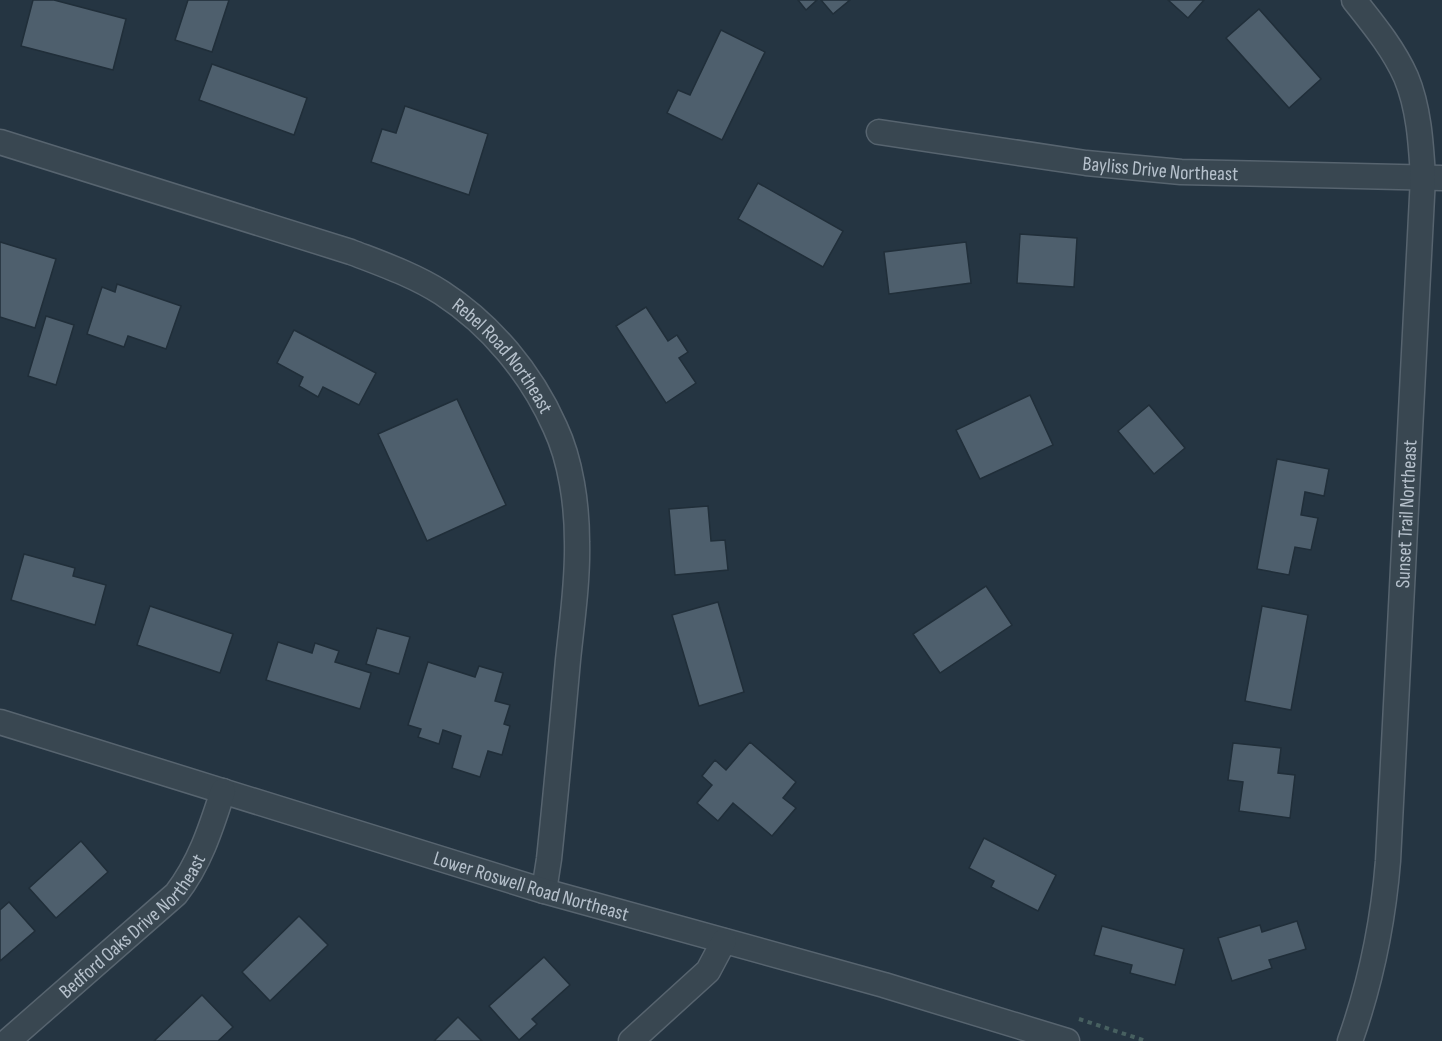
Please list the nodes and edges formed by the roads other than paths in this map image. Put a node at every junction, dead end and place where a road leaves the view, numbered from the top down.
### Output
1 (1354, 0) edge
2 (879, 132) dead end
3 (0, 142) edge
4 (1433, 178) edge
5 (0, 722) edge
6 (224, 791) junction
7 (544, 891) junction
8 (724, 941) junction
9 (8, 1041) edge
10 (631, 1041) edge
11 (1067, 1041) edge
12 (1350, 1041) edge

1 - 4 street, Sunset Trail Northeast
2 - 4 street, Bayliss Drive Northeast
3 - 7 street, Rebel Road Northeast
4 - 12 street, Sunset Trail Northeast
5 - 6 street, Lower Roswell Road Northeast
6 - 7 street, Lower Roswell Road Northeast
6 - 9 street, Bedford Oaks Drive Northeast
7 - 8 street, Lower Roswell Road Northeast
8 - 10 street
8 - 11 street, Lower Roswell Road Northeast

